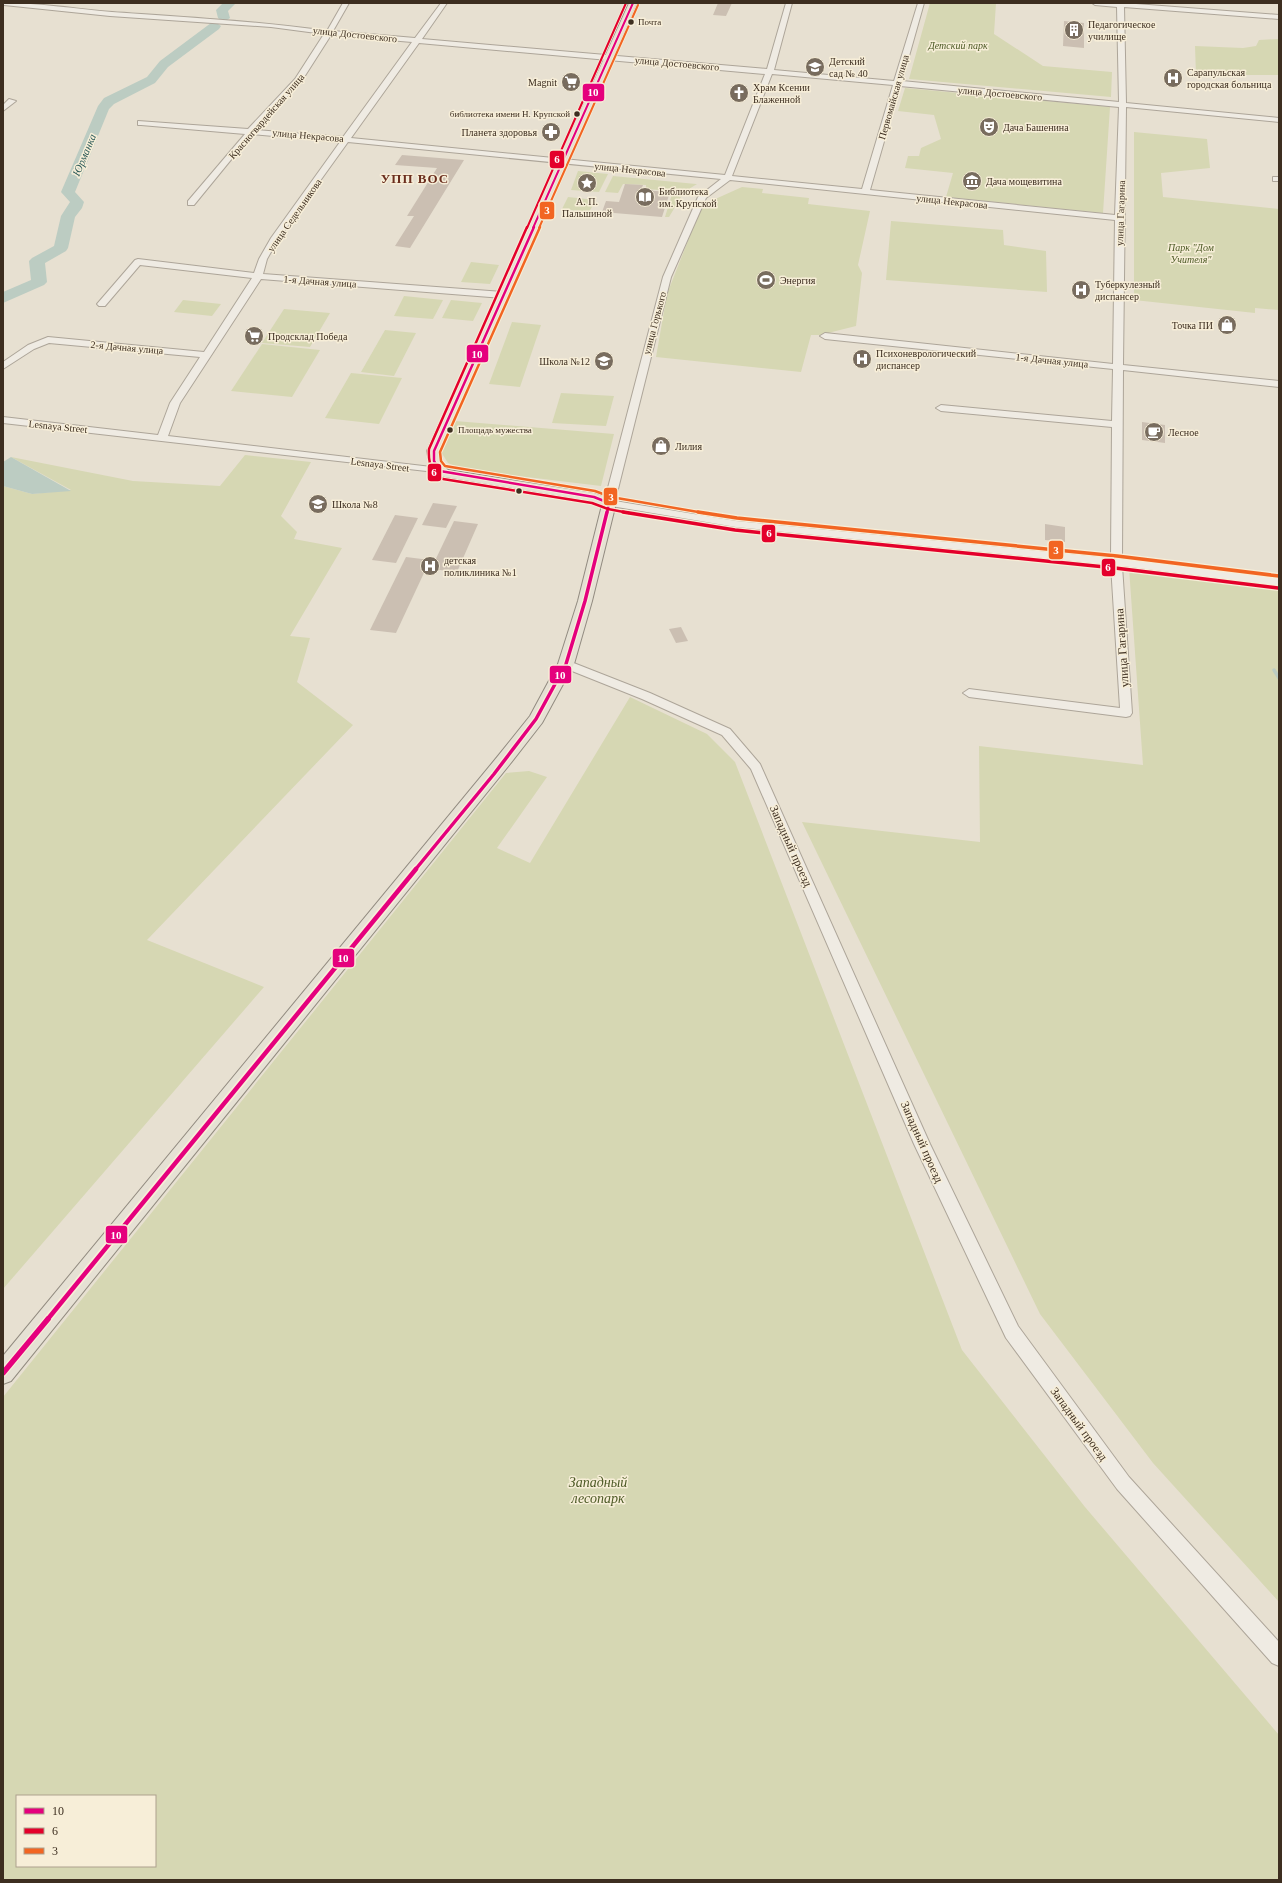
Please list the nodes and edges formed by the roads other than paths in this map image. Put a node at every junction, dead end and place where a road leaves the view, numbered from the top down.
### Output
1 (4, 3) edge
2 (346, 3) edge
3 (444, 3) edge
4 (633, 3) edge
5 (789, 3) edge
6 (921, 3) edge
7 (1095, 3) edge
8 (1120, 4) edge
9 (1279, 17) edge
10 (329, 33) junction
11 (418, 40) junction
12 (609, 57) junction
13 (770, 71) junction
14 (897, 83) junction
15 (3, 100) edge
16 (1123, 104) junction
17 (3, 109) edge
18 (1279, 120) edge
19 (141, 122) dead end
20 (252, 130) junction
21 (347, 139) junction
22 (563, 162) junction
23 (727, 179) junction
24 (866, 192) junction
25 (191, 204) dead end
26 (1119, 218) junction
27 (258, 276) junction
28 (503, 295) junction
29 (102, 304) dead end
30 (825, 336) dead end
31 (206, 355) junction
32 (3, 366) edge
33 (1118, 367) junction
34 (1279, 384) edge
35 (941, 408) dead end
36 (3, 420) edge
37 (1117, 424) junction
38 (162, 438) junction
39 (440, 471) junction
40 (609, 503) junction
41 (1116, 562) junction
42 (1279, 582) edge
43 (566, 664) junction
44 (969, 693) dead end
45 (3, 1373) edge
46 (1279, 1656) edge

1 - 10 street, улица Достоевского
2 - 10 street, Красногвардейская улица
3 - 11 street, улица Седельникова
4 - 12 main road
5 - 13 street
6 - 14 street, Первомайская улица
7 - 8 street
8 - 9 street
8 - 16 street, улица Гагарина
10 - 11 street, улица Достоевского
10 - 20 street, Красногвардейская улица
11 - 12 street, улица Достоевского
11 - 21 street, улица Седельникова
12 - 13 street, улица Достоевского
12 - 22 main road
13 - 14 street, улица Достоевского
13 - 23 street
14 - 16 street, улица Достоевского
14 - 24 street, Первомайская улица
15 - 17 street
16 - 18 street, улица Достоевского
16 - 26 street, улица Гагарина
19 - 20 street, улица Некрасова
20 - 21 street, улица Некрасова
20 - 25 street, Красногвардейская улица
21 - 22 street, улица Некрасова
21 - 27 street, улица Седельникова
22 - 23 street, улица Некрасова
22 - 28 main road
23 - 24 street, улица Некрасова
23 - 40 street, улица Горького
24 - 26 street, улица Некрасова
26 - 33 street, улица Гагарина
27 - 28 street, 1-я Дачная улица
27 - 29 street, 1-я Дачная улица
27 - 31 street, улица Седельникова
28 - 39 main road
30 - 33 street, 1-я Дачная улица
31 - 32 street, 2-я Дачная улица
31 - 38 street, улица Седельникова
33 - 34 street, 1-я Дачная улица
33 - 37 street, улица Гагарина
35 - 37 street
36 - 38 street, Lesnaya Street
37 - 41 street, улица Гагарина
38 - 39 street, Lesnaya Street
39 - 40 main road, Lesnaya Street
40 - 41 street, Lesnaya Street
40 - 43 main road, улица Горького
41 - 42 street, Lesnaya Street
41 - 44 street, улица Гагарина
43 - 45 main road, улица Горького
43 - 46 street, Западный проезд

